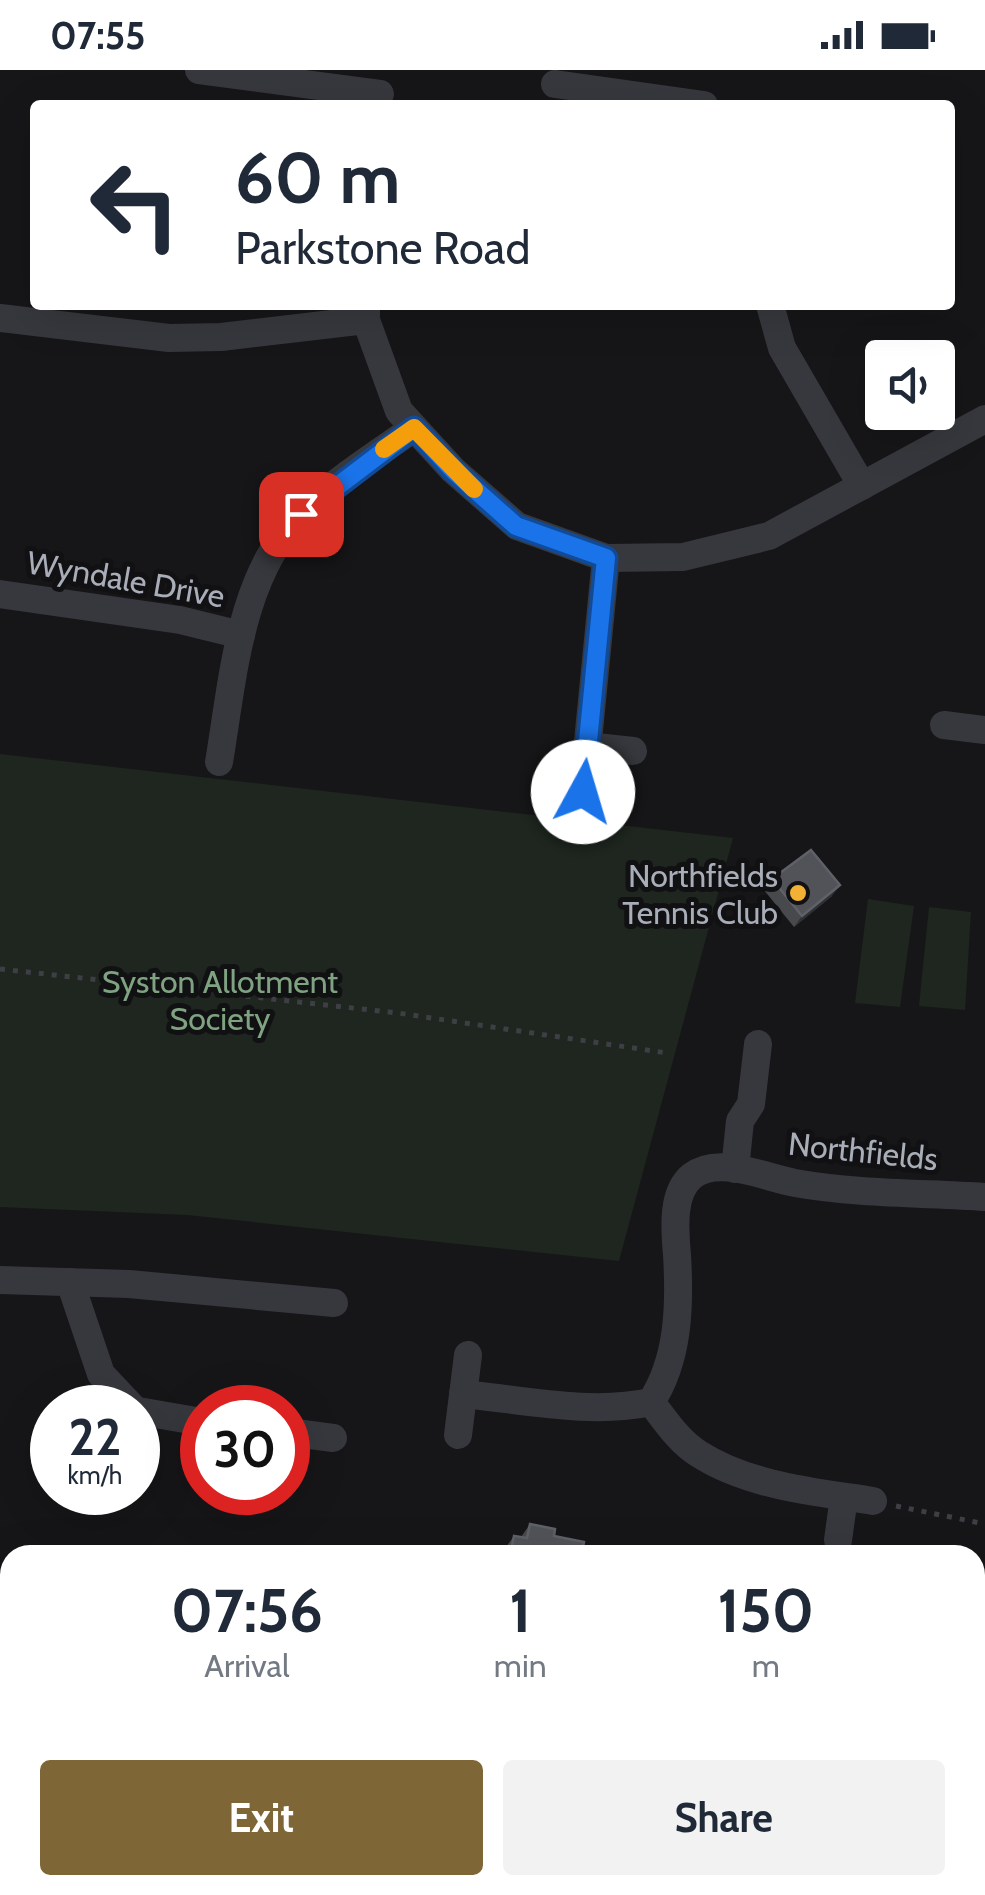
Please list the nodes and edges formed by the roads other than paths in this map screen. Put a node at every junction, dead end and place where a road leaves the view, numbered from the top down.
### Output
1 (199, 70) edge
2 (555, 84) dead end
3 (381, 90) edge
4 (628, 99) edge
5 (771, 310) edge
6 (366, 312) edge
7 (0, 318) edge
8 (985, 419) edge
9 (414, 428) junction
10 (862, 486) junction
11 (606, 558) junction
12 (0, 594) edge
13 (241, 635) junction
14 (944, 725) dead end
15 (985, 730) edge
16 (587, 746) junction
17 (633, 751) dead end
18 (219, 762) dead end
19 (583, 792) dead end
20 (758, 1044) dead end
21 (736, 1169) junction
22 (985, 1197) edge
23 (0, 1280) edge
24 (70, 1282) junction
25 (334, 1303) dead end
26 (468, 1356) dead end
27 (112, 1385) edge
28 (463, 1394) junction
29 (651, 1402) junction
30 (310, 1435) edge
31 (458, 1435) dead end
32 (332, 1438) dead end
33 (844, 1496) junction
34 (873, 1502) road end
35 (838, 1540) dead end

1 - 3 street
2 - 4 street
5 - 10 street
6 - 7 street
6 - 9 street
8 - 10 street
9 - 11 street
9 - 13 street
10 - 11 street
11 - 16 street
12 - 13 street, Wyndale Drive
13 - 18 street
14 - 15 street
16 - 17 street
16 - 19 street
20 - 21 street
21 - 22 street, Northfields
21 - 29 street, Northfields
23 - 24 street
24 - 25 street
24 - 27 street
26 - 28 street
28 - 29 street
28 - 31 street
29 - 33 street
30 - 32 street
33 - 34 street
33 - 35 street

